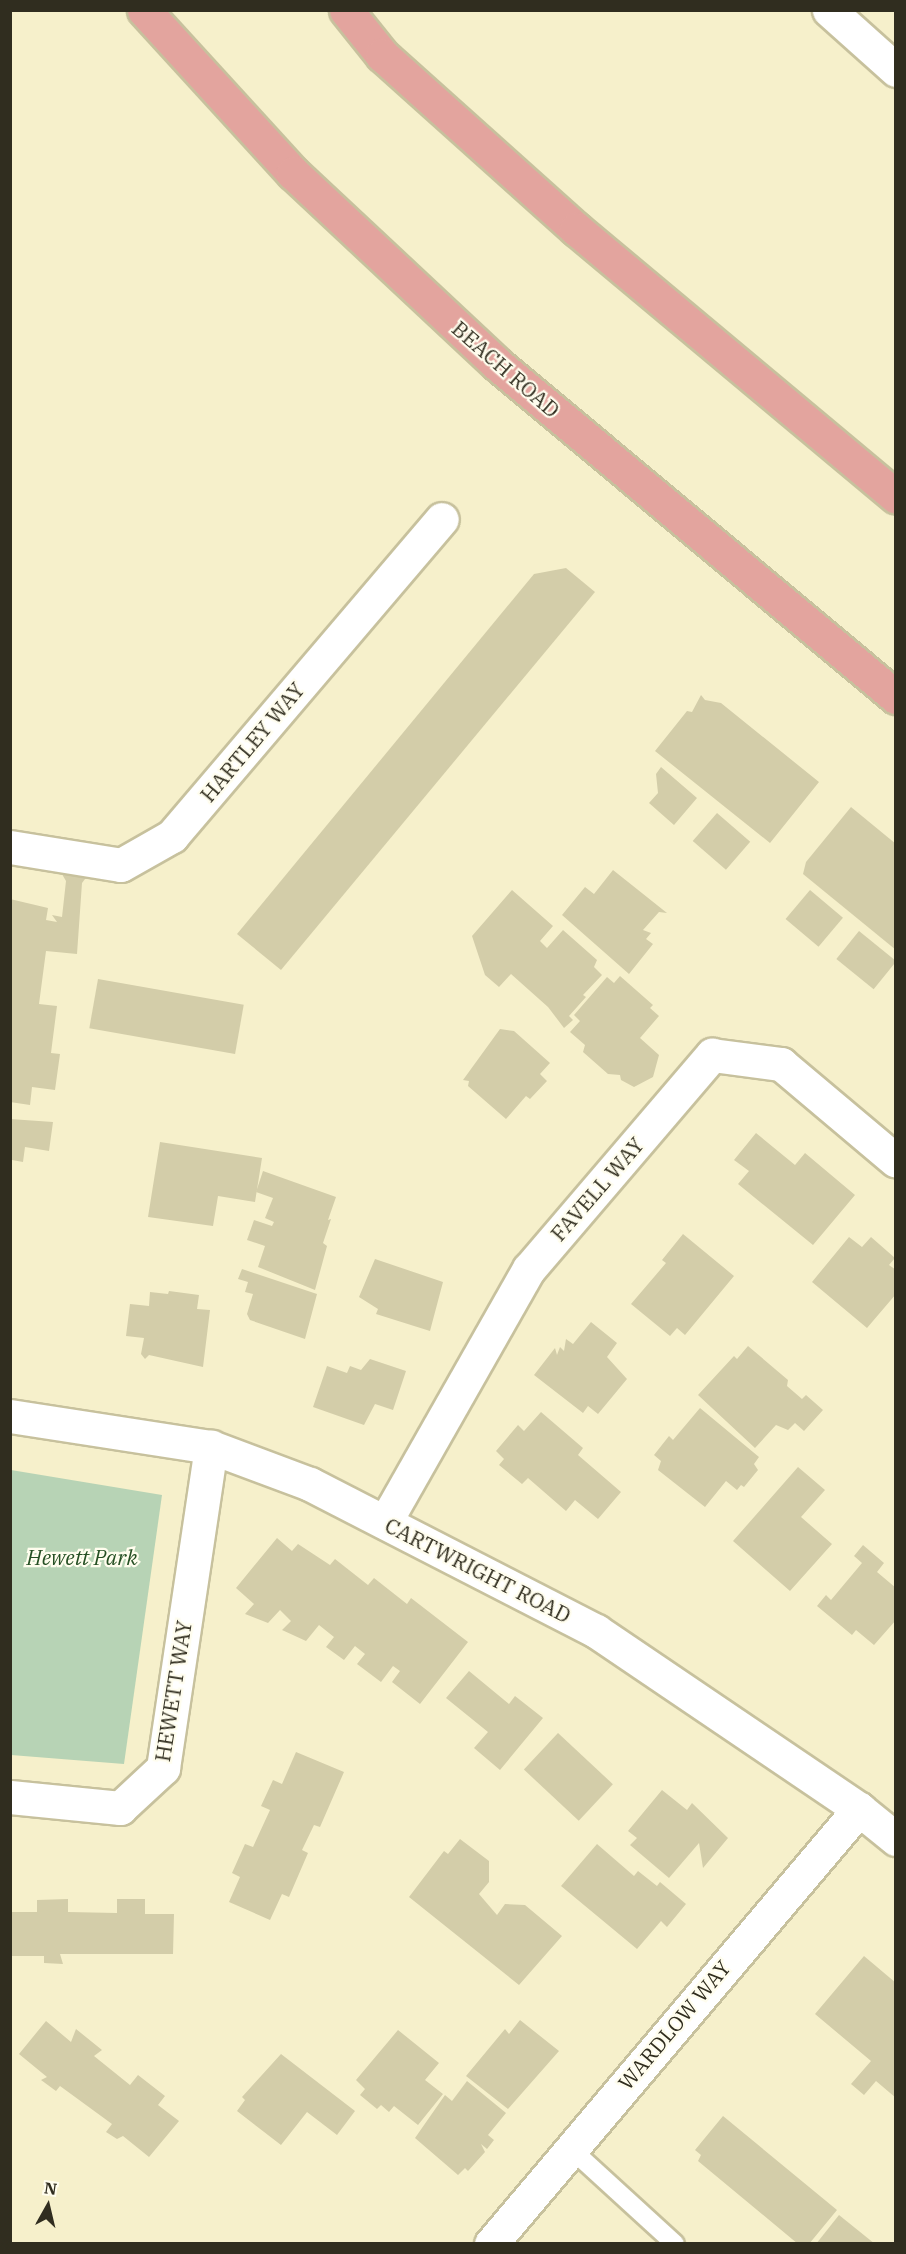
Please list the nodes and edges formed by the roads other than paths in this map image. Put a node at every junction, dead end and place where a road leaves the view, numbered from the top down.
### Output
1 (144, 10) edge
2 (346, 10) edge
3 (829, 10) edge
4 (896, 70) edge
5 (896, 497) edge
6 (442, 519) dead end
7 (896, 697) edge
8 (10, 847) edge
9 (896, 1161) edge
10 (10, 1416) edge
11 (211, 1447) junction
12 (385, 1522) junction
13 (10, 1797) edge
14 (859, 1809) junction
15 (896, 1839) edge
16 (570, 2148) junction
17 (491, 2244) edge
18 (675, 2244) edge

1 - 7 main road, BEACH ROAD
2 - 5 main road
3 - 4 street
6 - 8 street, HARTLEY WAY
9 - 12 street, FAVELL WAY
10 - 11 street, CARTWRIGHT ROAD
11 - 12 street, CARTWRIGHT ROAD
11 - 13 street, HEWETT WAY
12 - 14 street, CARTWRIGHT ROAD
14 - 15 street, CARTWRIGHT ROAD
14 - 16 street, WARDLOW WAY
16 - 17 street, WARDLOW WAY
16 - 18 lane

